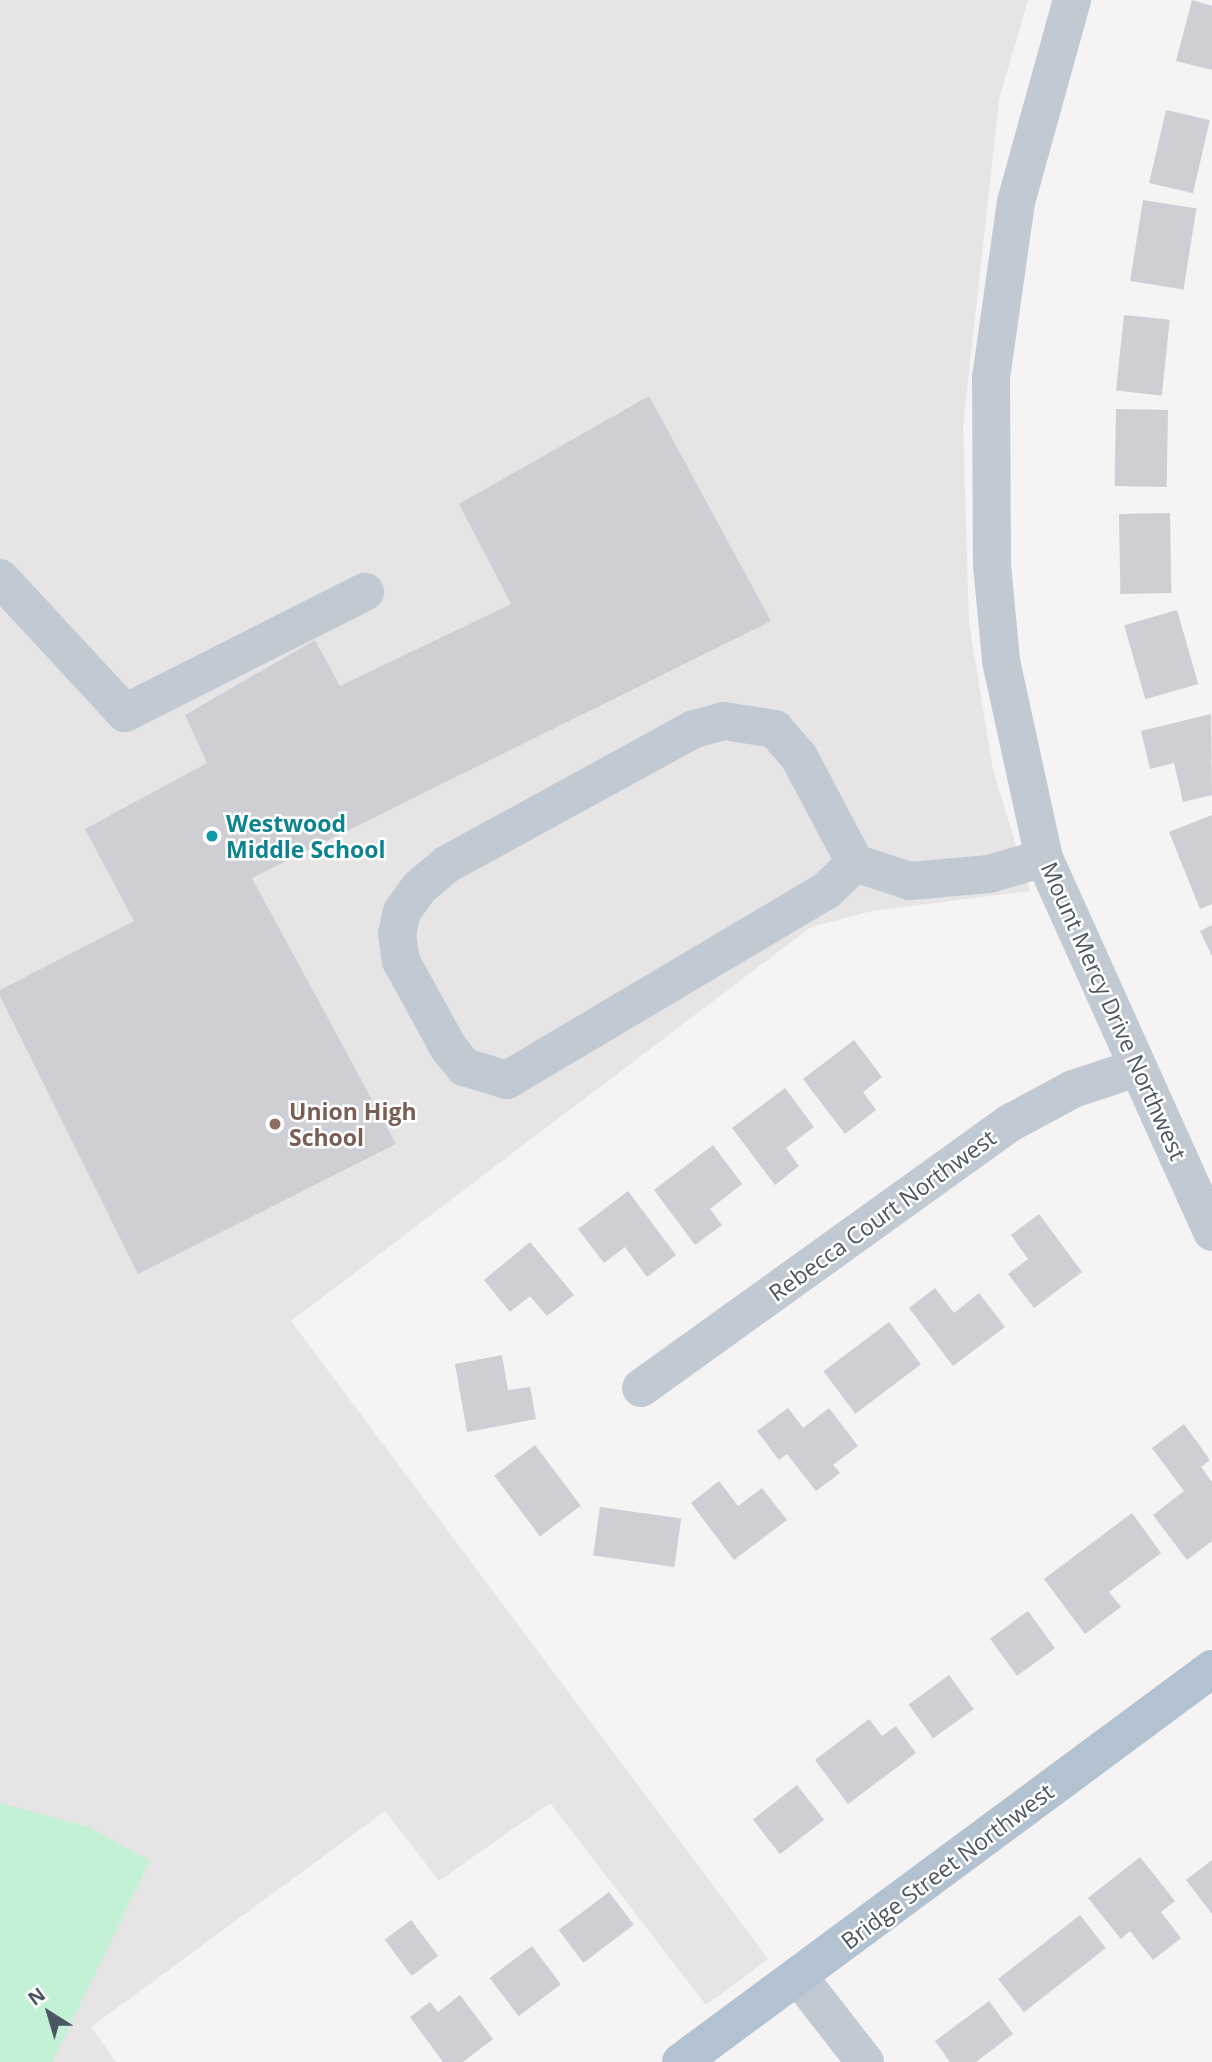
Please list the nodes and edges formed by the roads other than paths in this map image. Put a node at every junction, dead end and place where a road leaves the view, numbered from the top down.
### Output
1 (1072, 0) edge
2 (0, 578) edge
3 (365, 592) dead end
4 (1044, 858) junction
5 (855, 863) junction
6 (1136, 1068) junction
7 (1212, 1232) edge
8 (641, 1388) dead end
9 (1212, 1669) edge
10 (798, 1976) junction
11 (681, 2062) edge
12 (865, 2062) edge

1 - 4 street, Mount Mercy Drive Northwest
2 - 3 street
4 - 5 street
4 - 6 street, Mount Mercy Drive Northwest
5 - 5 street
6 - 7 street, Mount Mercy Drive Northwest
6 - 8 street, Rebecca Court Northwest
9 - 10 main road, Bridge Street Northwest
10 - 11 main road, Bridge Street Northwest
10 - 12 street

